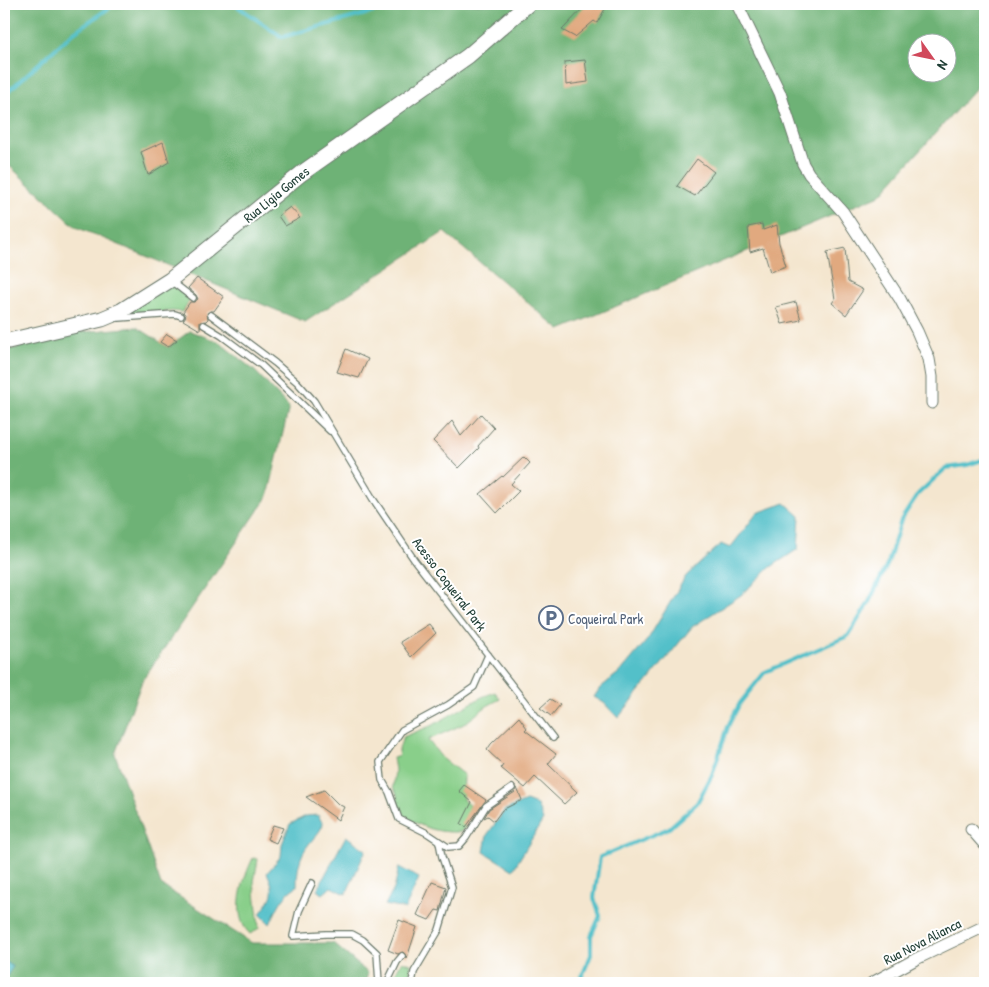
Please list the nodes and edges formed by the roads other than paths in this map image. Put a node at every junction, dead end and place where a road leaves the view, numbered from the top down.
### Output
1 (528, 4) edge
2 (737, 4) edge
3 (170, 280) junction
4 (193, 298) dead end
5 (211, 315) dead end
6 (181, 316) dead end
7 (102, 319) junction
8 (204, 325) dead end
9 (4, 342) edge
10 (932, 402) dead end
11 (337, 438) junction
12 (488, 654) junction
13 (553, 738) dead end
14 (512, 788) dead end
15 (971, 829) dead end
16 (439, 842) junction
17 (985, 845) edge
18 (312, 883) dead end
19 (985, 926) edge
20 (402, 956) dead end
21 (379, 983) edge
22 (387, 983) edge
23 (412, 983) edge
24 (872, 983) edge

1 - 3 street, Rua Ligia Gomes
2 - 10 street
3 - 4 lane
3 - 7 street, Rua Ligia Gomes
5 - 11 lane, Acesso Coqueiral Park
6 - 7 lane
7 - 9 street, Rua Ligia Gomes
8 - 11 lane, Acesso Coqueiral Park
11 - 12 lane, Acesso Coqueiral Park
12 - 13 lane, Acesso Coqueiral Park
12 - 16 lane
14 - 16 lane
15 - 17 street
16 - 23 lane
18 - 21 lane
19 - 24 street, Rua Nova Alianca
20 - 22 lane

